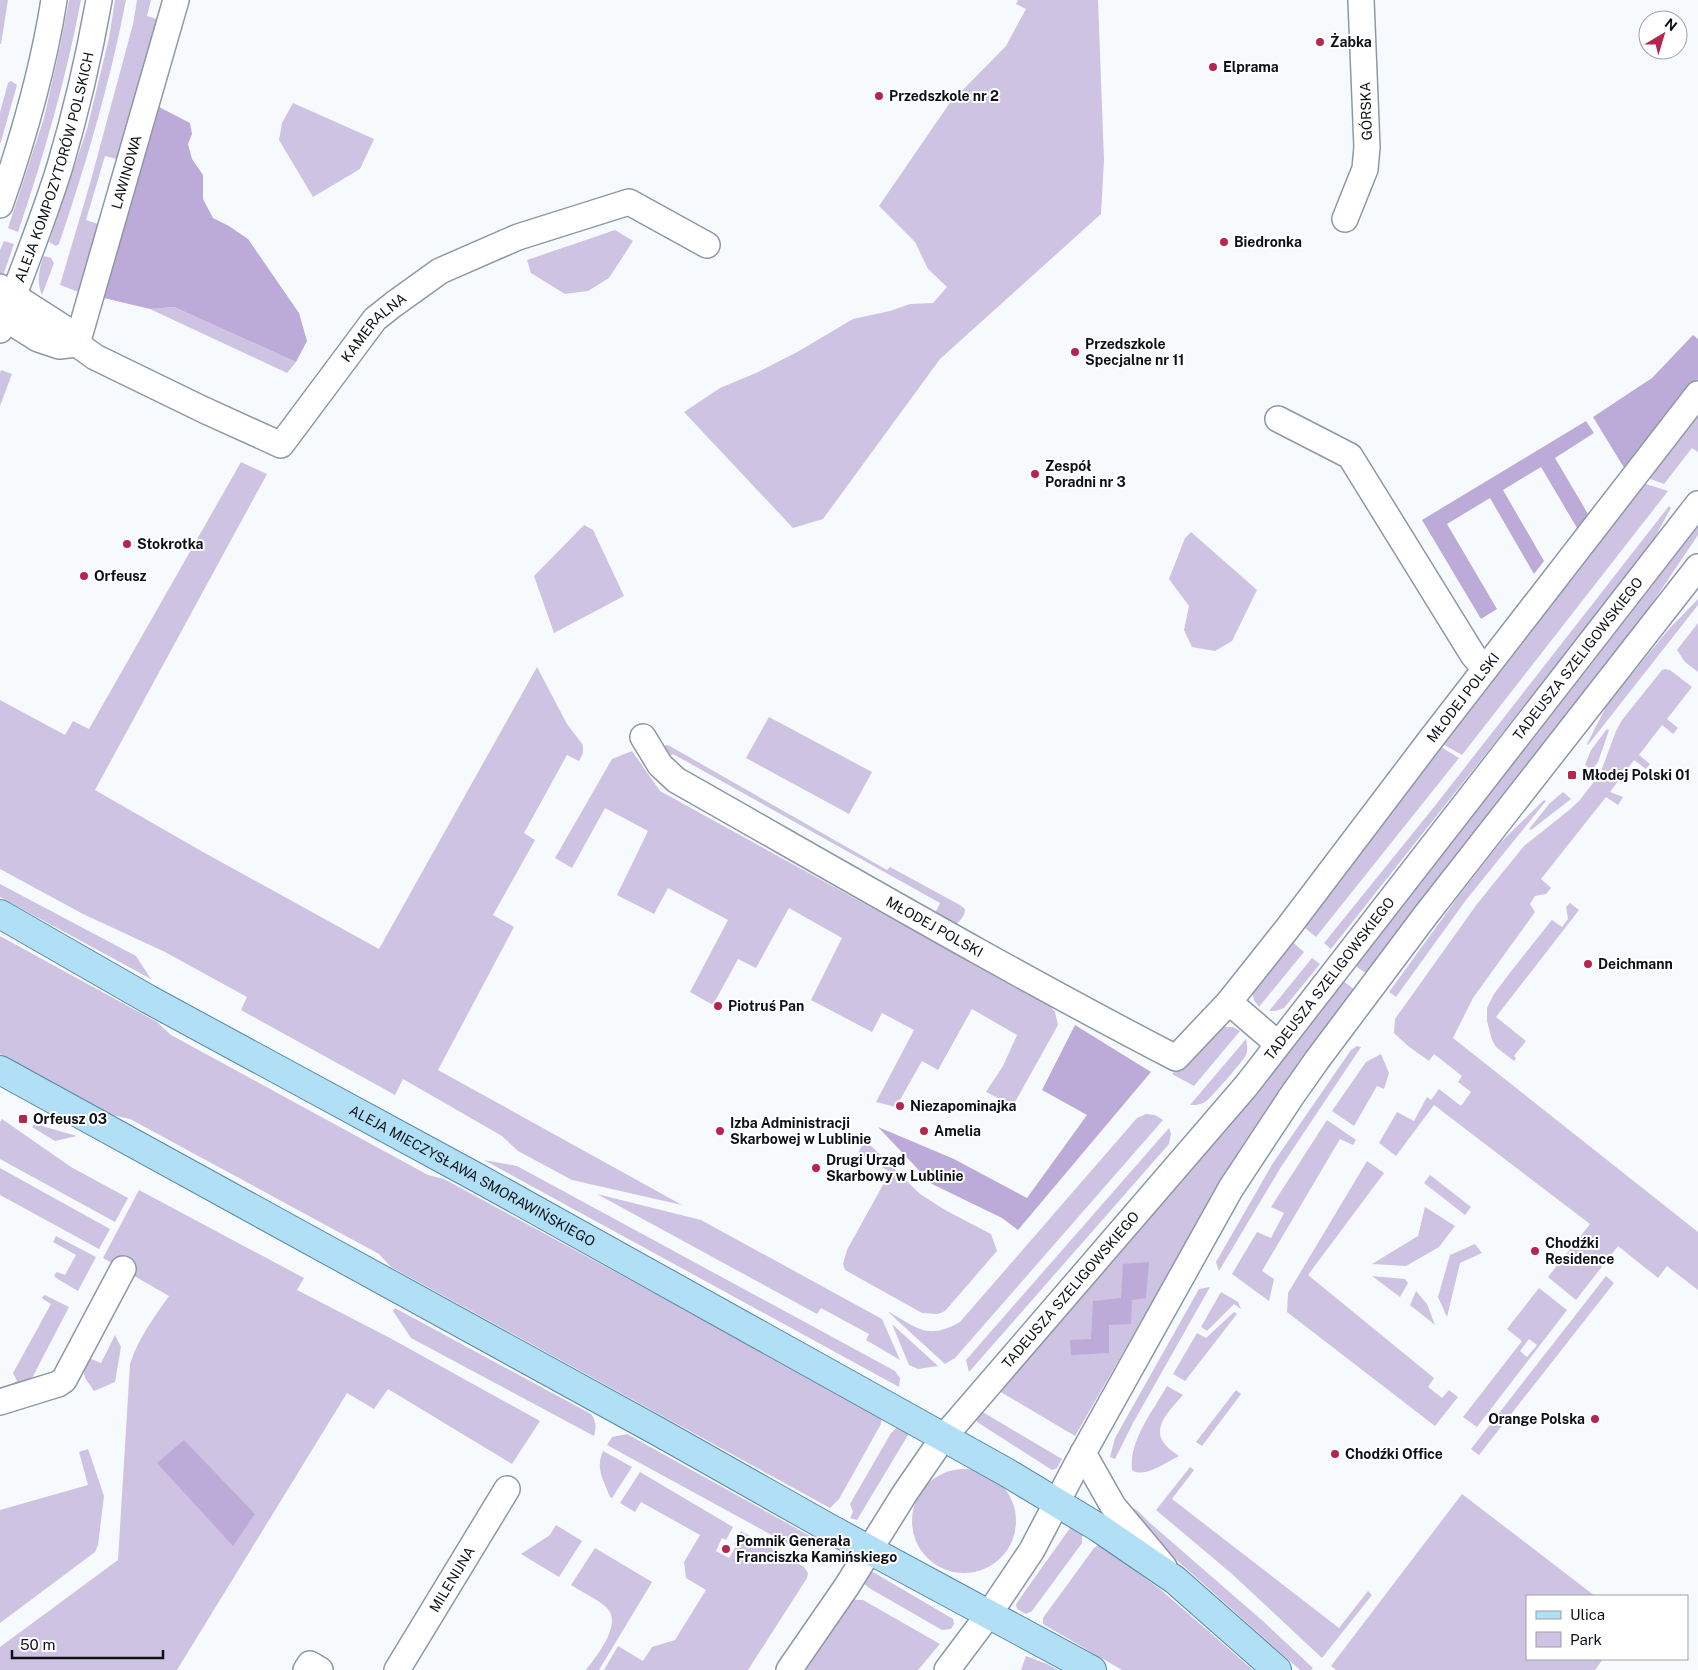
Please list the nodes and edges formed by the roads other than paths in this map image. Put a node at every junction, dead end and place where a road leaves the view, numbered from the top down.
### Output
1 (54, 0) edge
2 (99, 0) edge
3 (176, 0) edge
4 (1360, 0) edge
5 (0, 205) edge
6 (1345, 219) dead end
7 (706, 245) dead end
8 (4, 309) edge
9 (76, 344) junction
10 (1698, 394) edge
11 (1278, 419) dead end
12 (1698, 504) edge
13 (1698, 568) edge
14 (1486, 669) junction
15 (643, 737) dead end
16 (0, 914) edge
17 (1229, 1002) junction
18 (1278, 1044) junction
19 (0, 1070) edge
20 (123, 1269) dead end
21 (0, 1402) edge
22 (943, 1438) junction
23 (1083, 1453) junction
24 (507, 1489) dead end
25 (1057, 1503) junction
26 (869, 1550) junction
27 (1175, 1580) junction
28 (988, 1614) junction
29 (306, 1670) edge
30 (320, 1670) edge
31 (397, 1670) edge
32 (789, 1670) edge
33 (947, 1670) edge
34 (1092, 1670) edge
35 (1277, 1670) edge

1 - 5 street
2 - 8 street, ALEJA KOMPOZYTORÓW POLSKICH
3 - 9 street, LAWINOWA
4 - 6 street, GÓRSKA
7 - 9 street, KAMERALNA
8 - 9 street
10 - 14 street, MŁODEJ POLSKI
11 - 14 street
12 - 18 street, TADEUSZA SZELIGOWSKIEGO
13 - 23 street
14 - 17 street, MŁODEJ POLSKI
15 - 17 street, MŁODEJ POLSKI
16 - 22 main road, ALEJA MIECZYSŁAWA SMORAWIŃSKIEGO
17 - 18 street
18 - 22 street, TADEUSZA SZELIGOWSKIEGO
19 - 26 main road
20 - 21 street
22 - 25 main road, ALEJA MIECZYSŁAWA SMORAWIŃSKIEGO
22 - 26 street, TADEUSZA SZELIGOWSKIEGO
23 - 25 street
23 - 27 street
24 - 31 street, MILENIJNA
25 - 27 main road
25 - 28 street
26 - 28 main road
26 - 32 street
27 - 35 main road
28 - 33 street
28 - 34 main road
29 - 30 street

